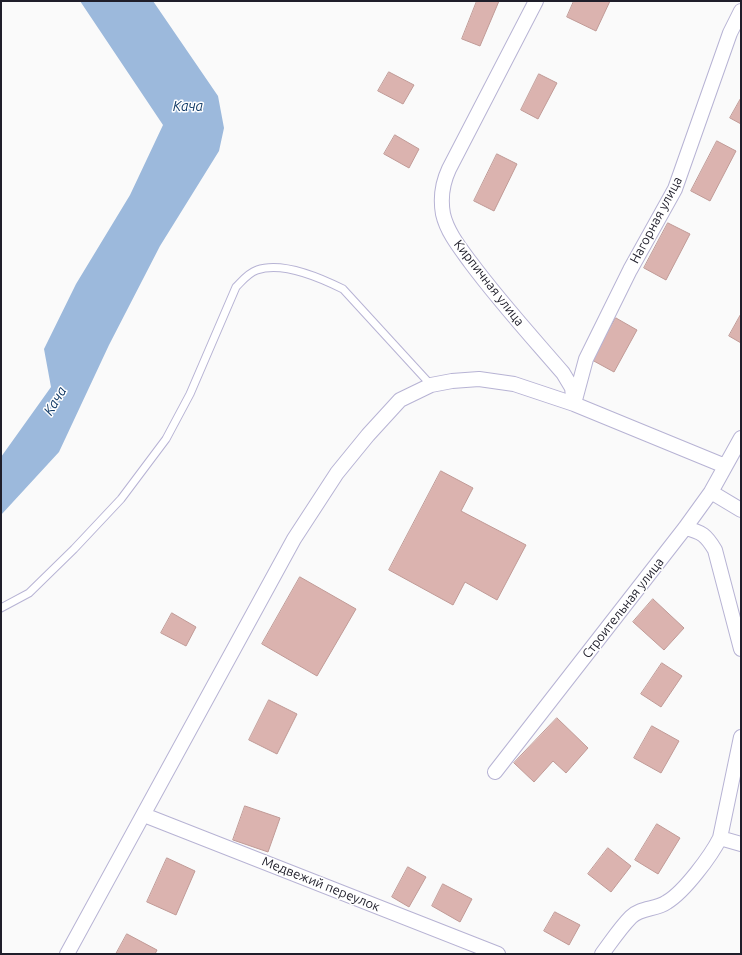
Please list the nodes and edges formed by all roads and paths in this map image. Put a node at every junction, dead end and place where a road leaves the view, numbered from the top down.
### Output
1 (536, 1) edge
2 (741, 12) edge
3 (431, 385) junction
4 (574, 404) junction
5 (741, 438) edge
6 (725, 466) junction
7 (711, 492) junction
8 (741, 510) edge
9 (685, 528) junction
10 (1, 608) edge
11 (741, 649) edge
12 (741, 737) edge
13 (495, 772) dead end
14 (144, 814) junction
15 (720, 838) junction
16 (741, 844) edge
17 (67, 954) edge
18 (498, 954) edge
19 (602, 954) edge

1 - 4 street, Кирпичная улица
2 - 4 street, Нагорная улица
3 - 4 street
3 - 10 lane
3 - 14 street
4 - 6 street
5 - 6 street, Строительная улица
6 - 7 street, Строительная улица
7 - 8 street
7 - 9 street, Строительная улица
9 - 11 street
9 - 13 street, Строительная улица
12 - 15 street
14 - 17 street
14 - 18 street, Медвежий переулок
15 - 16 street
15 - 19 street

